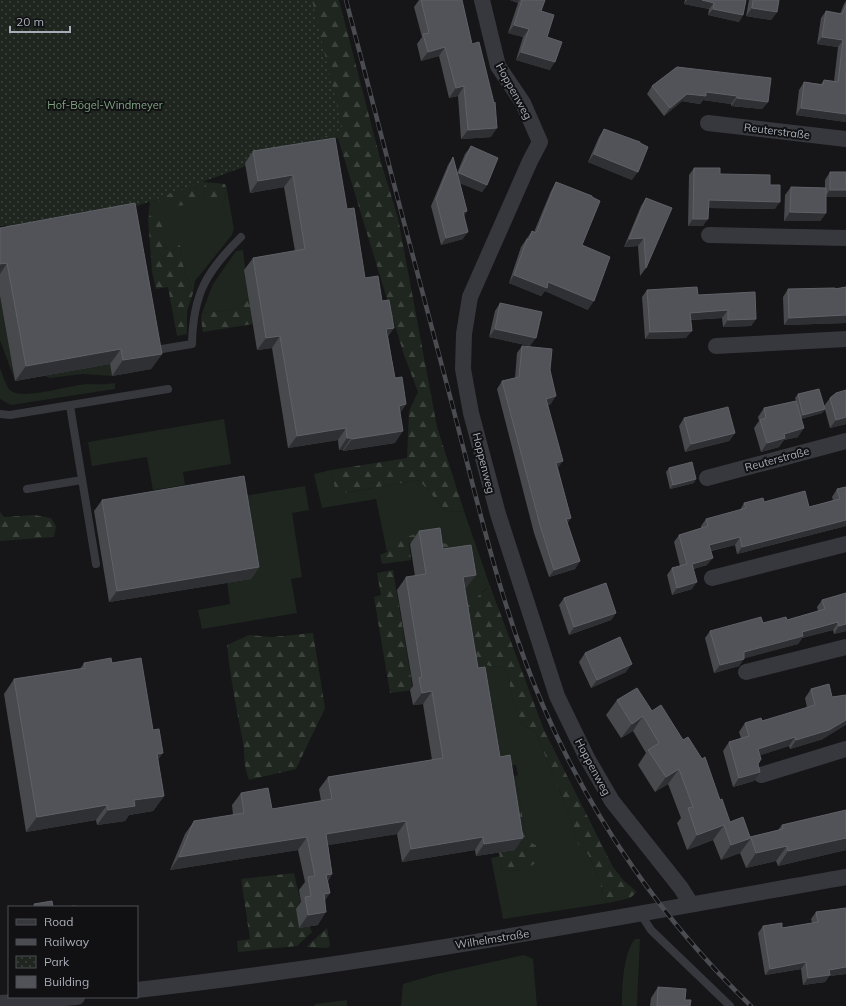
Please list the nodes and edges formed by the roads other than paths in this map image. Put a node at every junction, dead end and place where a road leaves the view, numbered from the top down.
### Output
1 (482, 0) edge
2 (708, 123) dead end
3 (846, 139) edge
4 (709, 235) dead end
5 (241, 237) dead end
6 (846, 238) edge
7 (846, 339) edge
8 (716, 346) dead end
9 (162, 349) edge
10 (168, 389) dead end
11 (70, 406) junction
12 (0, 414) edge
13 (846, 441) edge
14 (707, 478) dead end
15 (82, 480) junction
16 (27, 489) dead end
17 (846, 544) edge
18 (96, 564) dead end
19 (712, 578) dead end
20 (846, 647) edge
21 (746, 672) dead end
22 (846, 750) edge
23 (761, 775) edge
24 (846, 877) edge
25 (692, 904) junction
26 (640, 914) junction
27 (138, 990) edge
28 (64, 998) edge
29 (0, 1003) edge
30 (730, 1006) edge

1 - 25 street, Hoppenweg
2 - 3 street, Reuterstraße
4 - 6 street
5 - 9 lane
7 - 8 street
10 - 11 lane
11 - 12 lane
11 - 15 lane
13 - 14 street, Reuterstraße
15 - 16 lane
15 - 18 lane
17 - 19 street
20 - 21 street
22 - 23 street
24 - 25 street, Wilhelmstraße
25 - 26 street, Wilhelmstraße
26 - 27 street, Wilhelmstraße
26 - 30 lane
28 - 29 street

